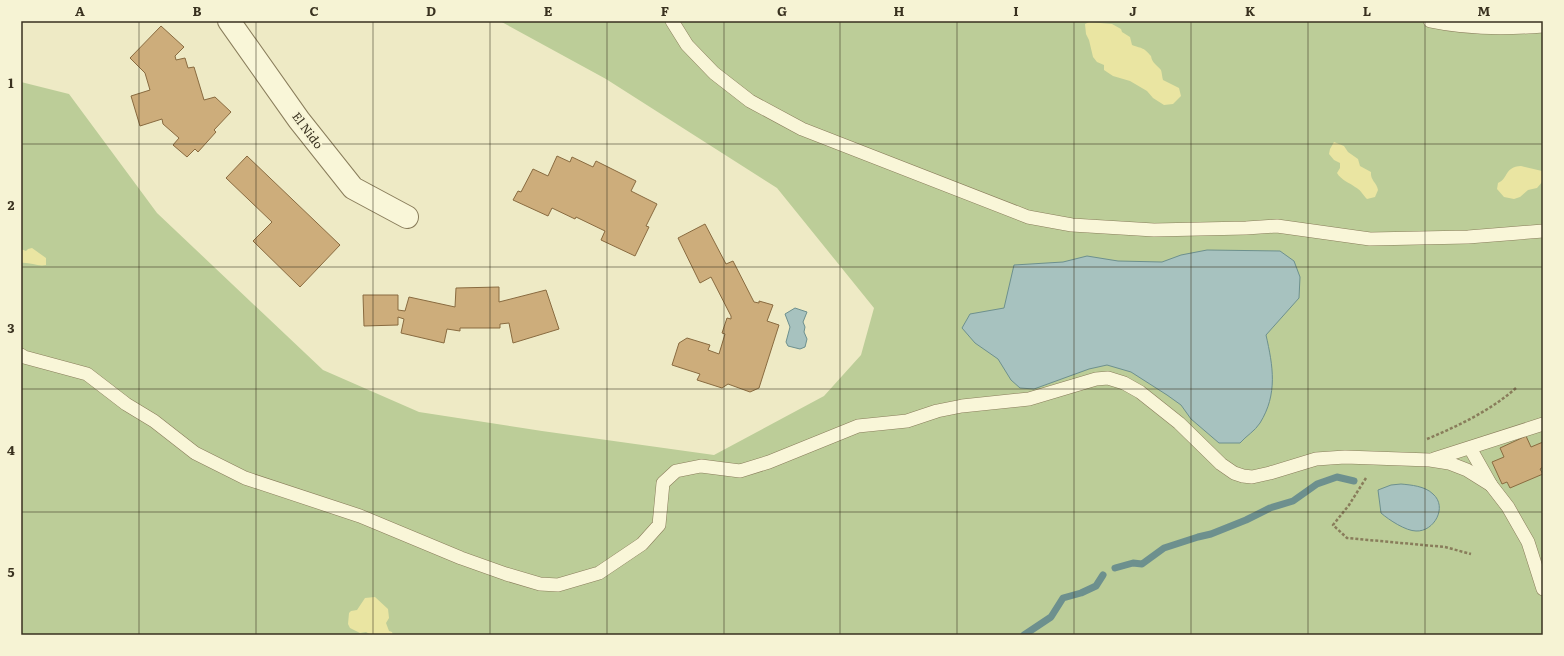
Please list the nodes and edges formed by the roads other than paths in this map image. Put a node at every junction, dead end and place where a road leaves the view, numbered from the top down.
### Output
1 (229, 21) edge
2 (672, 21) edge
3 (1430, 21) edge
4 (1543, 26) edge
5 (407, 217) dead end
6 (1543, 231) edge
7 (21, 354) edge
8 (1543, 424) edge
9 (1470, 448) junction
10 (1430, 460) junction
11 (1491, 485) junction
12 (1543, 590) edge

1 - 5 street, El Nido
2 - 6 lane
3 - 4 lane
7 - 10 lane
8 - 9 lane
9 - 10 lane
9 - 11 lane
10 - 11 lane
11 - 12 lane

